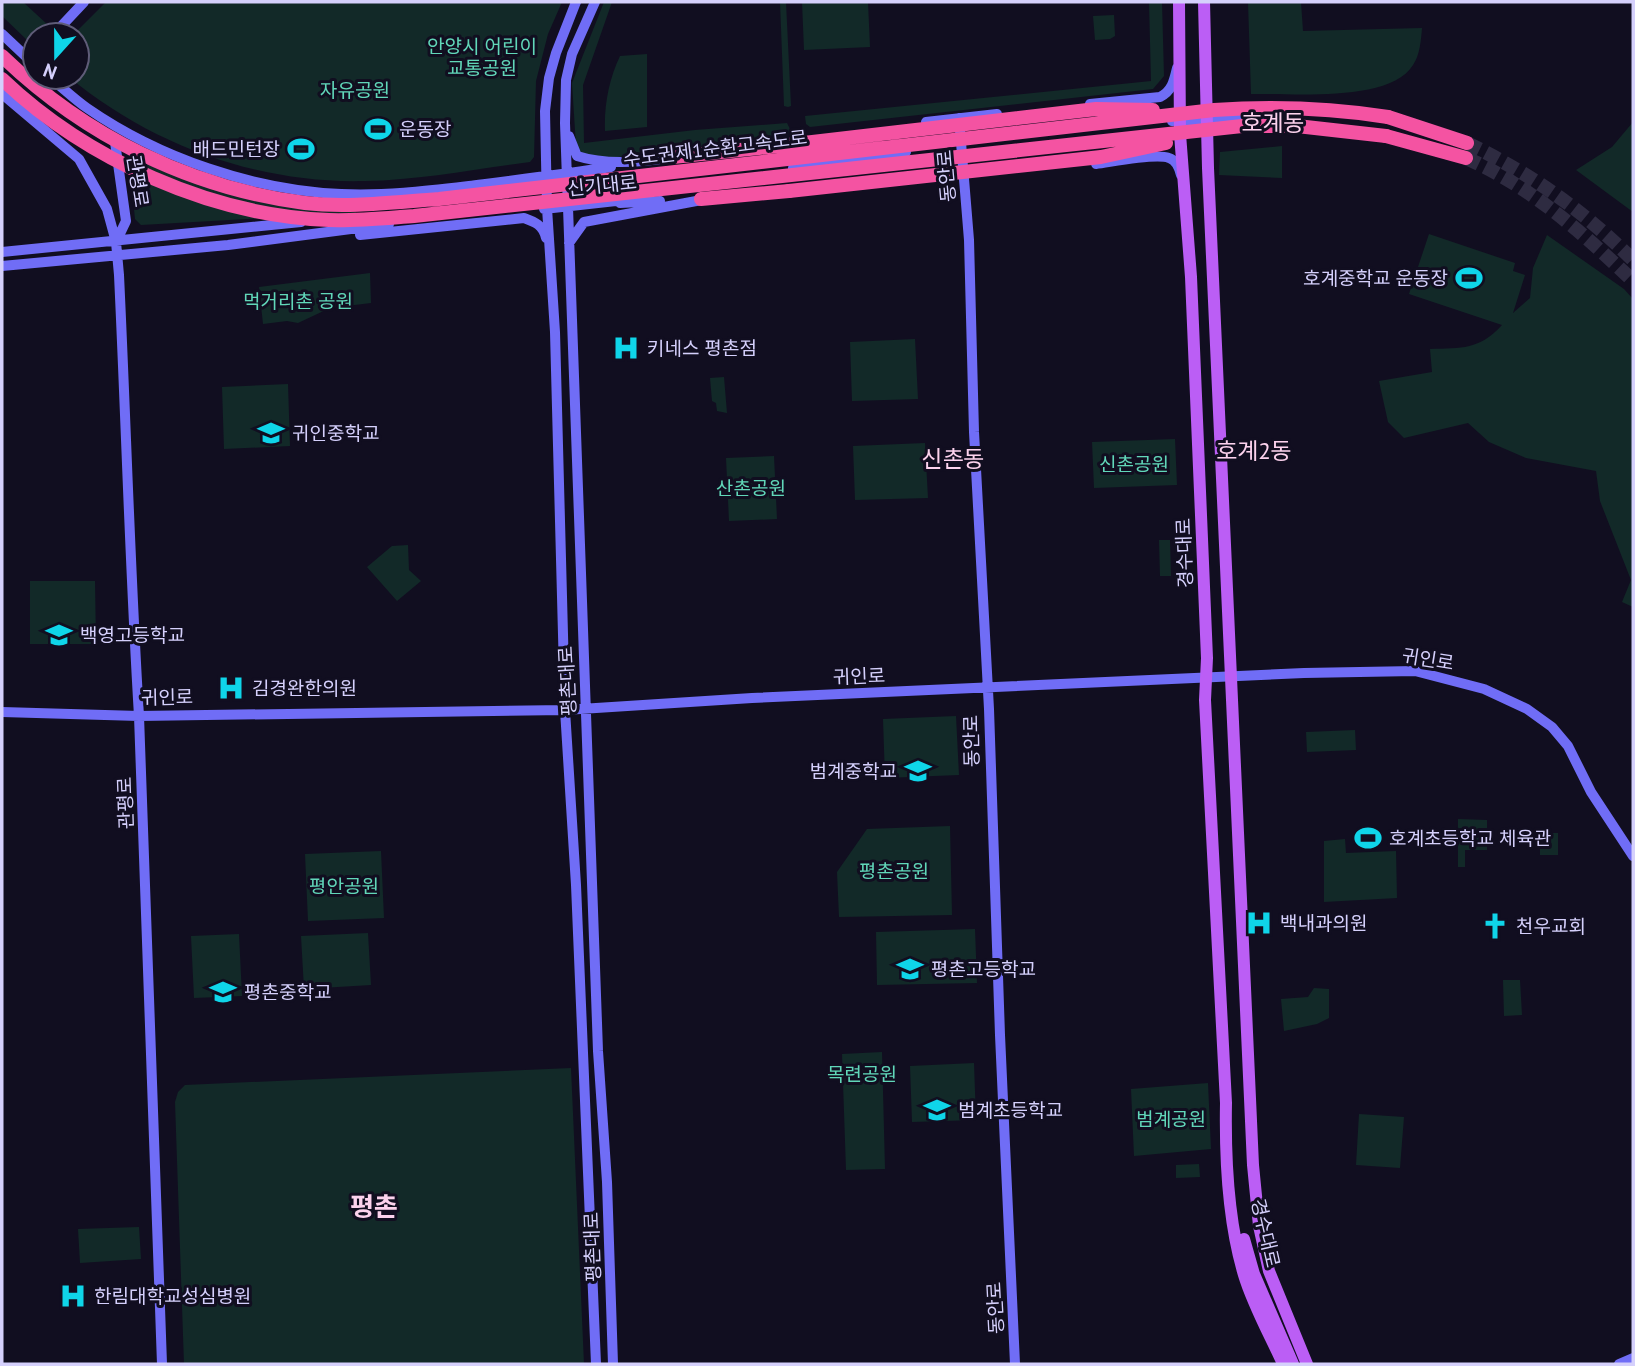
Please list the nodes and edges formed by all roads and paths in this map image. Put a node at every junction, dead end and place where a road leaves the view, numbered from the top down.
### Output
1 (84, 2) edge
2 (576, 2) edge
3 (595, 2) edge
4 (1179, 2) edge
5 (1204, 2) edge
6 (66, 21) edge
7 (2, 34) edge
8 (2, 49) edge
9 (21, 50) edge
10 (2, 56) edge
11 (1178, 63) junction
12 (2, 79) edge
13 (67, 91) edge
14 (2, 94) edge
15 (1108, 102) junction
16 (2, 103) edge
17 (87, 108) junction
18 (1284, 117) dead end
19 (959, 118) junction
20 (1209, 121) junction
21 (565, 124) junction
22 (1242, 127) junction
23 (1180, 128) junction
24 (1062, 133) junction
25 (115, 142) junction
26 (1467, 143) tunnel mouth
27 (961, 145) junction
28 (673, 157) junction
29 (1466, 158) tunnel mouth
30 (79, 159) junction
31 (654, 160) junction
32 (963, 160) junction
33 (567, 174) junction
34 (547, 177) junction
35 (964, 179) junction
36 (504, 182) junction
37 (568, 194) junction
38 (701, 199) junction
39 (547, 202) junction
40 (1186, 203) junction
41 (470, 204) junction
42 (586, 205) junction
43 (568, 206) junction
44 (441, 212) junction
45 (398, 232) junction
46 (116, 242) junction
47 (569, 243) junction
48 (228, 245) junction
49 (549, 249) junction
50 (2, 252) edge
51 (117, 255) junction
52 (2, 266) edge
53 (556, 407) junction
54 (575, 407) junction
55 (582, 637) junction
56 (563, 639) junction
57 (1230, 677) junction
58 (1206, 678) junction
59 (988, 689) junction
60 (586, 709) junction
61 (565, 710) junction
62 (2, 712) edge
63 (139, 716) junction
64 (1633, 856) edge
65 (1249, 1102) junction
66 (1226, 1103) junction
67 (1633, 1358) edge
68 (162, 1364) edge
69 (596, 1364) edge
70 (613, 1364) edge
71 (1015, 1364) edge
72 (1283, 1364) edge
73 (1293, 1364) edge
74 (1302, 1364) edge
75 (1307, 1364) edge
76 (1619, 1364) edge

1 - 6 street
2 - 34 street, 평촌대로
3 - 21 street, 평촌대로
4 - 11 main road, 경수대로
5 - 20 main road, 경수대로
7 - 9 street
8 - 25 street, 관평로
10 - 20 highway, 수도권제1순환고속도로, bridge
11 - 15 street
11 - 23 main road, 경수대로
12 - 22 highway, 수도권제1순환고속도로, bridge
13 - 17 street
14 - 30 street, 관평로
15 - 19 street
15 - 24 street
16 - 30 street
17 - 25 street
17 - 36 street
18 - 20 street, 신기대로
19 - 27 street, 동안로
19 - 28 street
20 - 23 street, 신기대로
20 - 26 highway, 수도권제1순환고속도로, bridge
20 - 28 highway, bridge
20 - 57 main road, 경수대로
21 - 31 street
21 - 33 street, 평촌대로
22 - 29 highway, 수도권제1순환고속도로, bridge
22 - 38 highway, bridge
23 - 24 street, 신기대로
23 - 32 street, 신기대로
23 - 40 main road, 경수대로
24 - 27 street, 신기대로
25 - 44 street
25 - 46 street, 관평로
27 - 32 street, 동안로
27 - 37 street, 신기대로
28 - 31 street
30 - 46 street, 관평로
31 - 33 street
32 - 35 street, 동안로
32 - 42 street, 신기대로
33 - 34 street
33 - 37 street, 평촌대로
34 - 36 street
34 - 39 street, 평촌대로
35 - 38 street
35 - 40 street
35 - 59 street, 동안로
36 - 41 street
37 - 39 street, 신기대로
37 - 43 street, 평촌대로
38 - 42 street
38 - 47 street
39 - 41 street, 신기대로
39 - 43 street, 신기대로
39 - 44 street, 신기대로
39 - 49 street, 평촌대로
40 - 58 main road, 경수대로
41 - 44 street, 신기대로
42 - 43 street, 신기대로
43 - 47 street, 평촌대로
44 - 45 street
44 - 46 street, 신기대로
44 - 48 street, 신기대로
45 - 48 street
45 - 49 street
46 - 50 street, 신기대로
46 - 51 street, 관평로
47 - 54 street, 평촌대로
48 - 51 street, 신기대로
49 - 53 street, 평촌대로
51 - 52 street, 신기대로
51 - 63 street, 관평로
53 - 54 street
53 - 56 street, 평촌대로
54 - 55 street, 평촌대로
55 - 56 street
55 - 60 street, 평촌대로
56 - 61 street, 평촌대로
57 - 58 street, 귀인로
57 - 64 street, 귀인로
57 - 65 main road, 경수대로
58 - 59 street, 귀인로
58 - 66 main road, 경수대로
59 - 60 street, 귀인로
59 - 71 street, 동안로
60 - 61 street, 귀인로
60 - 70 street, 평촌대로
61 - 63 street, 귀인로
61 - 69 street, 평촌대로
62 - 63 street, 귀인로
63 - 68 street, 관평로
65 - 74 main road, 경수대로
65 - 75 main road, 경수대로
66 - 72 main road, 경수대로
66 - 73 main road, 경수대로
67 - 76 street

